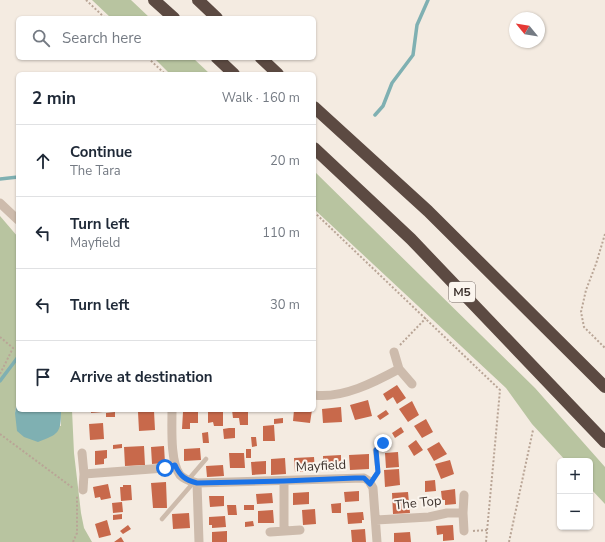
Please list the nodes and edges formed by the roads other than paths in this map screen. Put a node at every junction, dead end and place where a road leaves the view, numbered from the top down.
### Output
1 (154, 0) edge
2 (198, 0) edge
3 (172, 16) edge
4 (215, 16) edge
5 (219, 60) edge
6 (263, 60) edge
7 (232, 72) edge
8 (276, 72) edge
9 (316, 109) edge
10 (316, 150) edge
11 (0, 203) edge
12 (16, 218) edge
13 (394, 352) road end
14 (399, 369) junction
15 (412, 384) dead end
16 (605, 387) edge
17 (316, 395) edge
18 (172, 412) edge
19 (605, 442) edge
20 (383, 443) dead end
21 (82, 453) dead end
22 (206, 459) dead end
23 (175, 465) junction
24 (84, 474) junction
25 (284, 481) junction
26 (193, 482) junction
27 (370, 484) junction
28 (84, 490) dead end
29 (464, 496) dead end
30 (463, 513) junction
31 (162, 519) dead end
32 (376, 520) junction
33 (300, 530) dead end
34 (284, 531) junction
35 (464, 531) road end
36 (270, 532) dead end
37 (199, 542) edge
38 (377, 542) edge

1 - 3 highway
2 - 4 highway
5 - 7 highway
6 - 8 highway
9 - 16 highway, M5
10 - 19 highway, M5
11 - 12 street
13 - 14 street
14 - 15 street
14 - 17 street
18 - 23 street
20 - 27 lane
21 - 24 street
22 - 26 lane
23 - 24 street
23 - 26 street
24 - 28 street
25 - 26 street, Mayfield
25 - 27 street, Mayfield
25 - 34 street, Mayfield
26 - 31 lane
26 - 37 street
27 - 32 street
29 - 30 street
30 - 32 street, The Top
30 - 35 street
32 - 38 street
33 - 34 street
34 - 36 street

